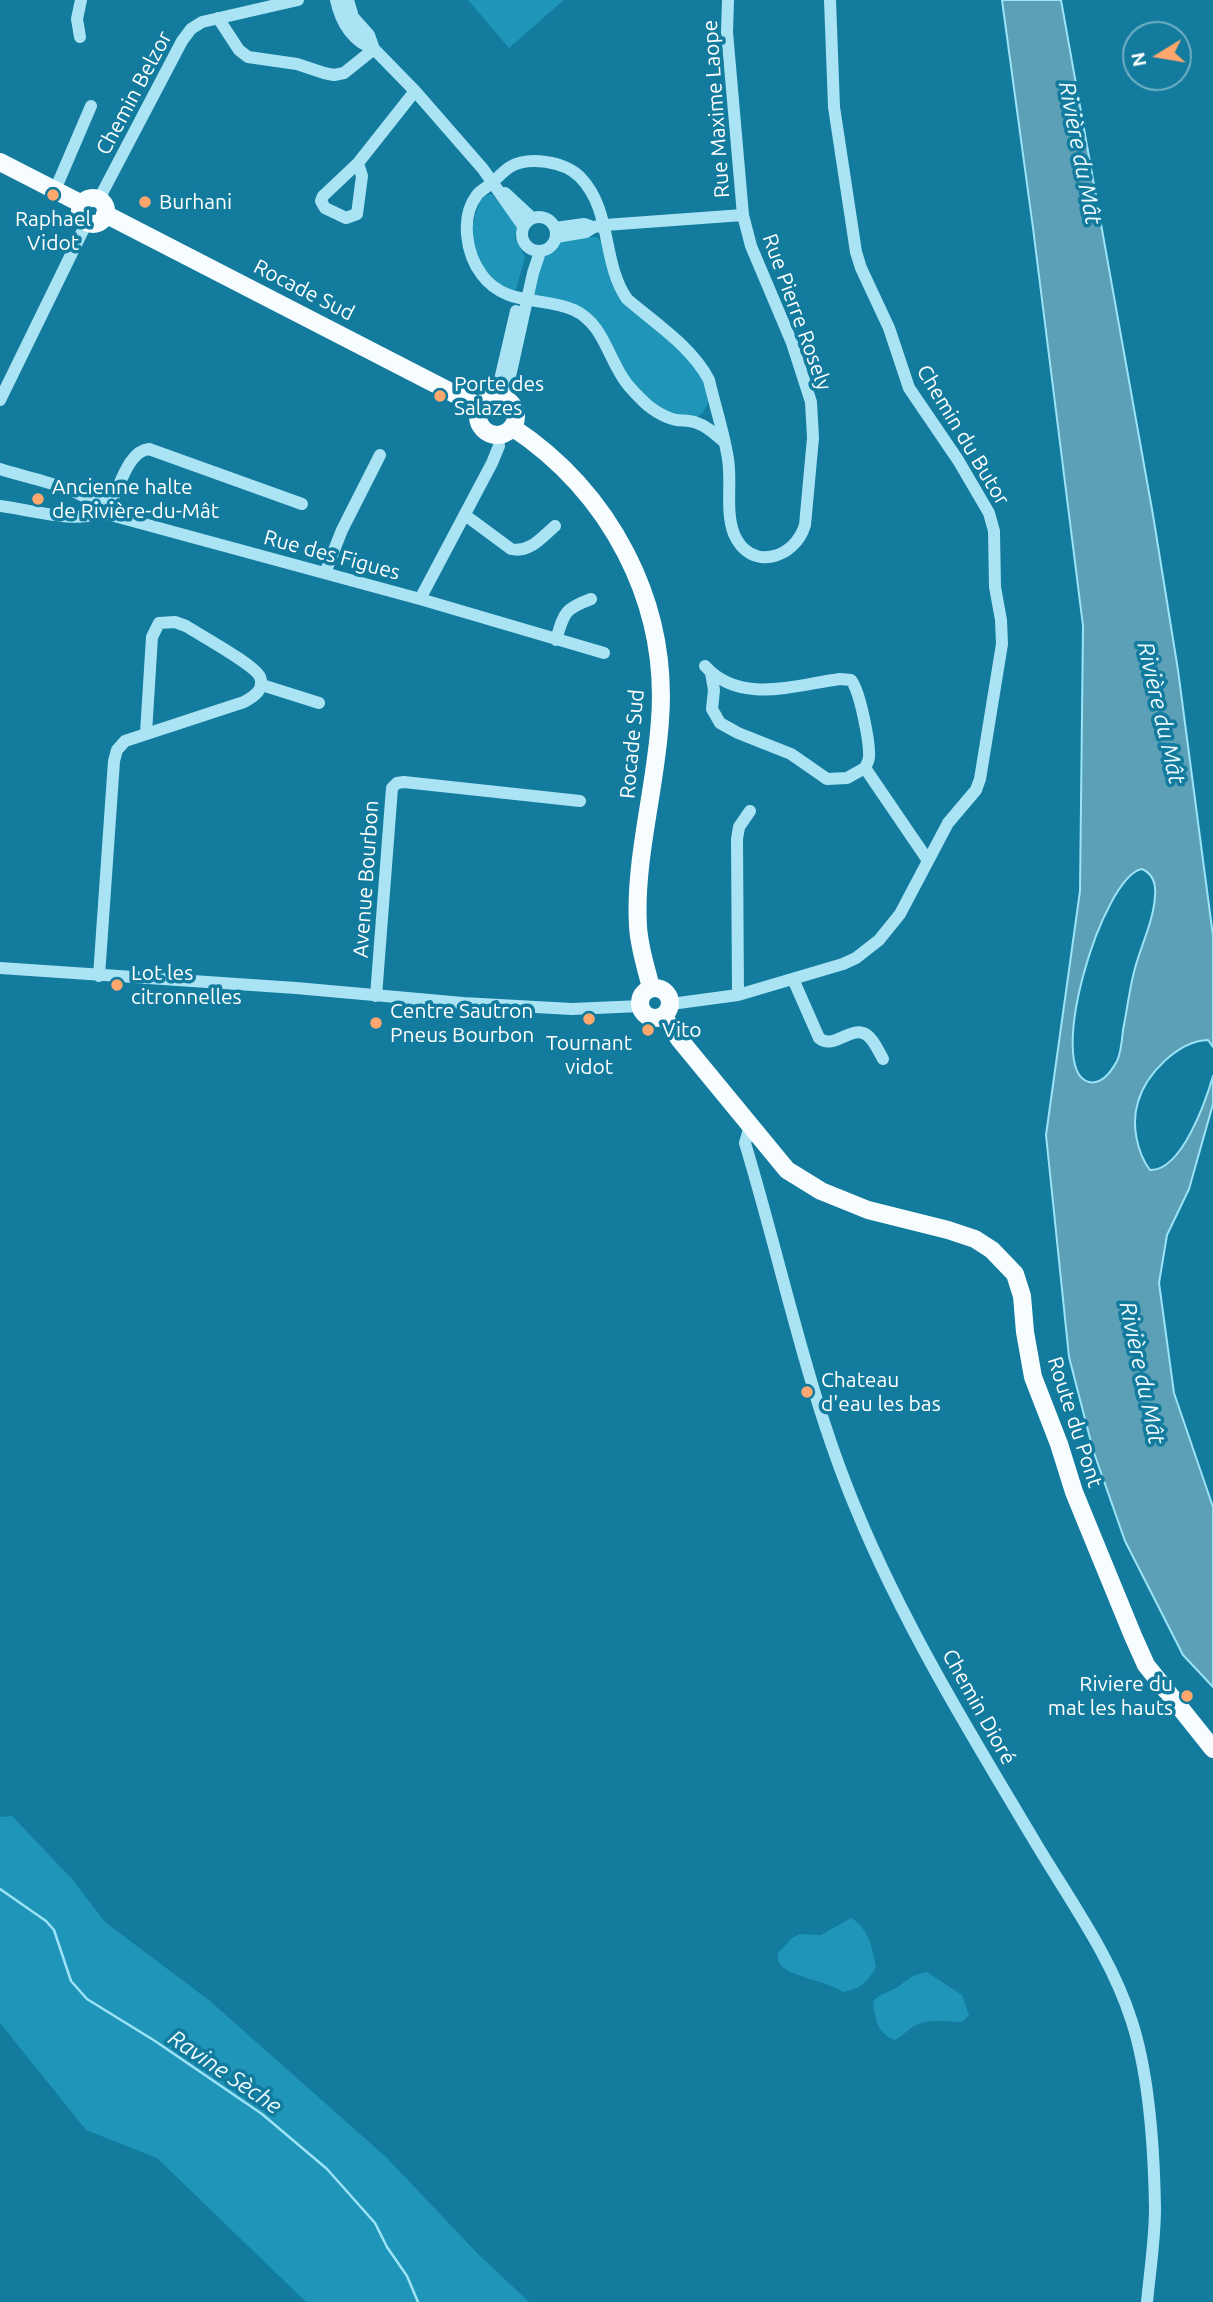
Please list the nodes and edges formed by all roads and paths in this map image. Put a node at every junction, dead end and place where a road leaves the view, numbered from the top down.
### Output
1 (81, 0) edge
2 (298, 0) edge
3 (337, 0) edge
4 (348, 0) edge
5 (728, 0) edge
6 (830, 0) edge
7 (218, 18) junction
8 (80, 37) dead end
9 (374, 49) junction
10 (415, 91) junction
11 (91, 106) dead end
12 (0, 162) edge
13 (358, 163) junction
14 (496, 186) junction
15 (55, 190) junction
16 (93, 210) junction
17 (743, 215) junction
18 (527, 222) junction
19 (599, 226) junction
20 (556, 232) junction
21 (536, 251) junction
22 (523, 300) junction
23 (501, 398) junction
24 (0, 400) edge
25 (714, 403) junction
26 (480, 407) junction
27 (696, 422) junction
28 (505, 431) junction
29 (723, 441) junction
30 (380, 455) dead end
31 (0, 470) edge
32 (302, 504) dead end
33 (0, 506) edge
34 (95, 507) junction
35 (465, 515) junction
36 (555, 526) dead end
37 (325, 573) junction
38 (419, 599) junction
39 (591, 599) dead end
40 (556, 640) junction
41 (604, 653) dead end
42 (262, 685) junction
43 (319, 703) dead end
44 (146, 733) junction
45 (865, 768) junction
46 (580, 801) dead end
47 (750, 811) dead end
48 (927, 859) junction
49 (0, 968) edge
50 (99, 976) junction
51 (793, 979) junction
52 (651, 988) junction
53 (738, 995) junction
54 (376, 996) junction
55 (641, 1006) junction
56 (667, 1010) junction
57 (883, 1059) dead end
58 (750, 1126) junction
59 (1213, 1749) edge
60 (1147, 2302) edge

1 - 8 street
2 - 7 street, Chemin Belzor
3 - 9 street
4 - 9 street
5 - 17 street, Rue Maxime Laope
6 - 48 street, Chemin du Butor
7 - 9 street
7 - 16 street, Chemin Belzor
9 - 10 street
10 - 13 street
10 - 14 street
11 - 15 street
12 - 15 main road, Rocade Sud
13 - 13 street
14 - 18 street
14 - 19 street, Rue Pierre Rosely
14 - 22 street, Rue Pierre Rosely
15 - 16 main road, Rocade Sud
16 - 24 street, Chemin Belzor
16 - 26 main road, Rocade Sud
17 - 19 street
17 - 29 street, Rue Pierre Rosely
18 - 20 street
18 - 21 street
19 - 20 street
19 - 25 street, Rue Pierre Rosely
20 - 21 street
21 - 22 street
22 - 23 street
22 - 27 street, Rue Pierre Rosely
23 - 26 main road
23 - 28 main road
25 - 27 street
25 - 29 street, Rue Pierre Rosely
26 - 28 main road
27 - 29 street, Rue Pierre Rosely
28 - 35 street
28 - 52 main road, Rocade Sud
30 - 37 street
31 - 34 street
32 - 34 street
33 - 34 street
34 - 37 street, Rue des Figues
35 - 36 street
35 - 38 street
37 - 38 street, Rue des Figues
38 - 40 street, Rue des Figues
39 - 40 street
40 - 41 street, Rue des Figues
42 - 43 street
42 - 44 street
42 - 44 street
44 - 50 street
45 - 45 street
45 - 48 street
46 - 54 street, Avenue Bourbon
47 - 53 street
48 - 51 street, Chemin du Butor
49 - 50 street
50 - 54 street
51 - 53 street, Chemin du Butor
51 - 57 street
52 - 55 main road
52 - 56 main road
53 - 56 street, Chemin du Butor
54 - 55 street
55 - 56 main road
56 - 58 main road, Route du Pont
58 - 59 main road, Route du Pont
58 - 60 street, Chemin Dioré

